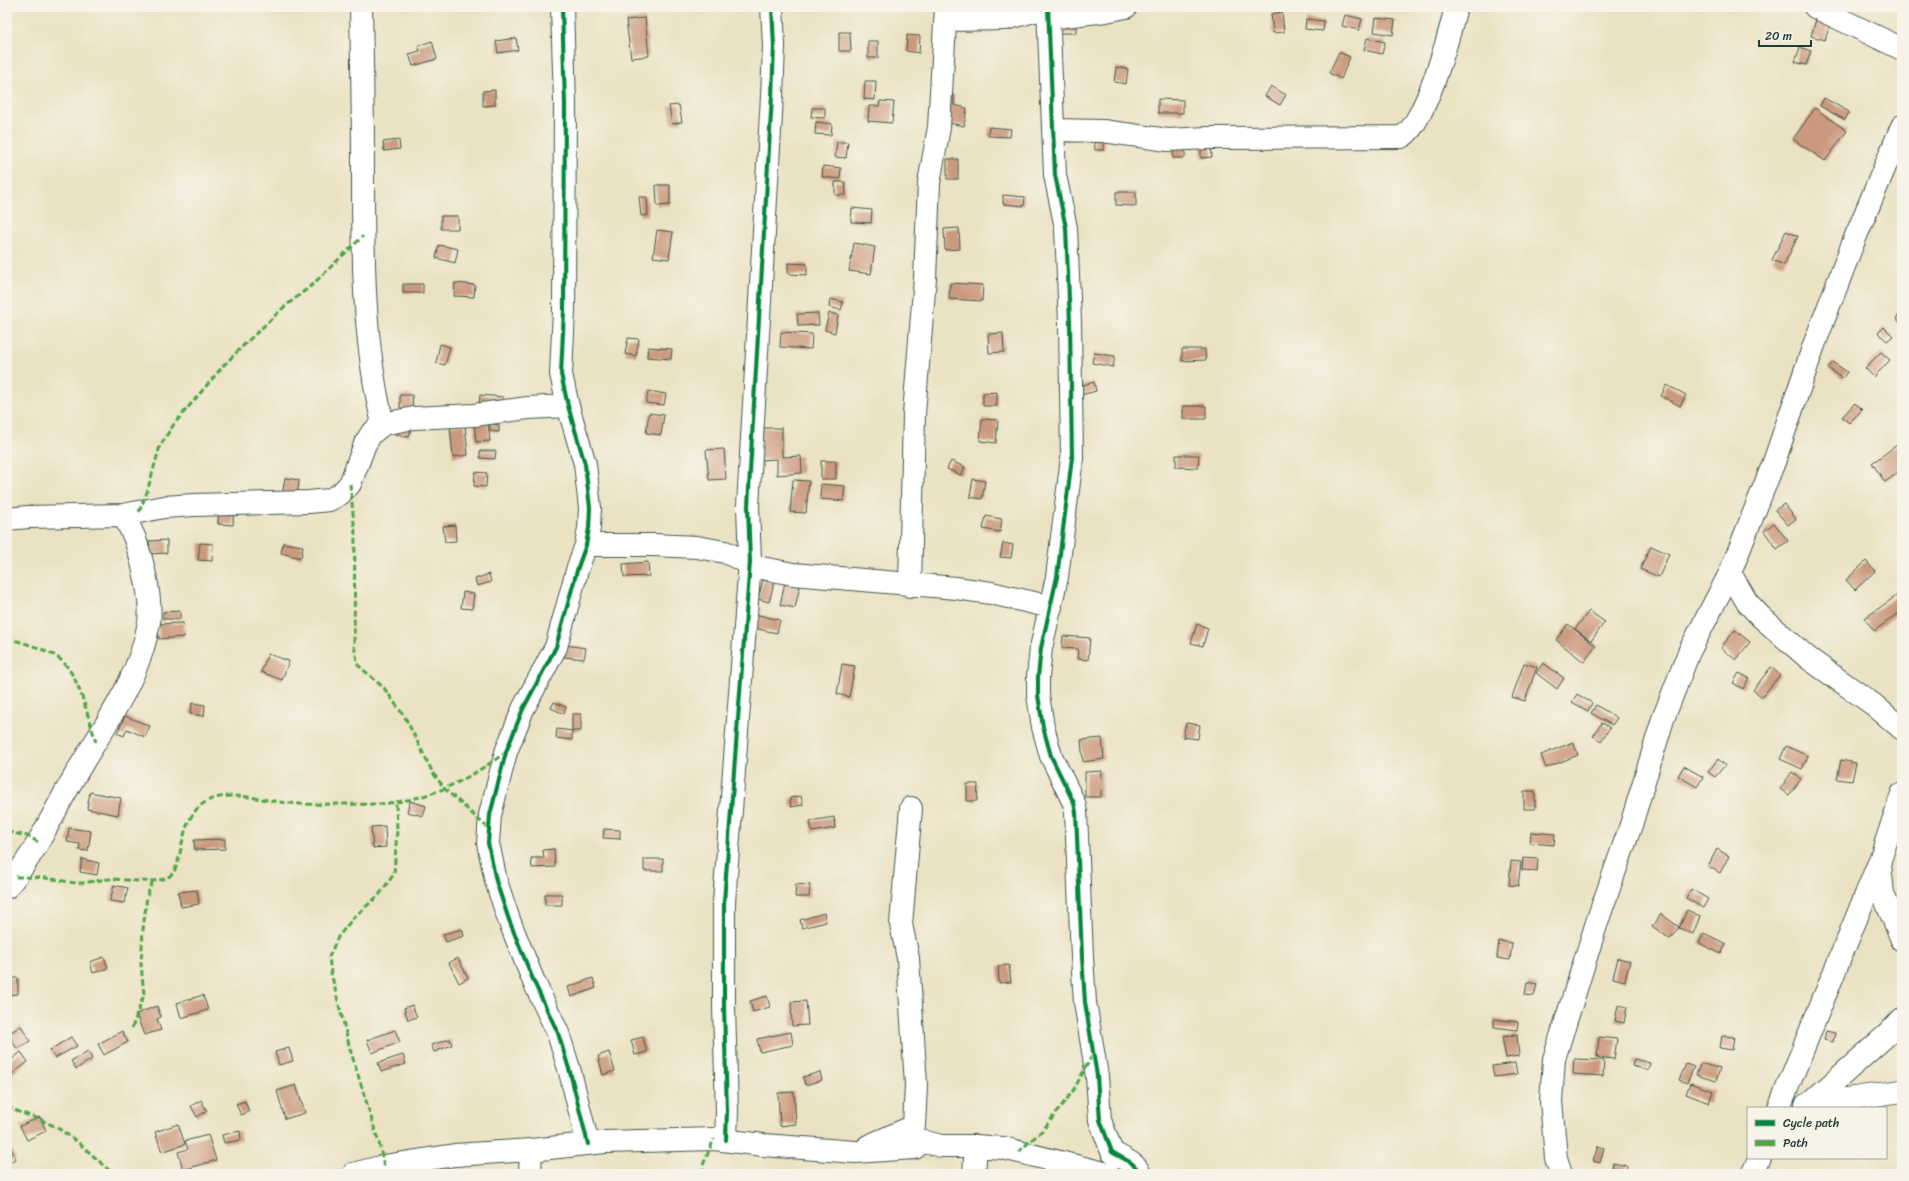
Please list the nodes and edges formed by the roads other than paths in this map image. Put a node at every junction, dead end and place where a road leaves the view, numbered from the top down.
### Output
1 (361, 7) edge
2 (562, 7) edge
3 (772, 7) edge
4 (1126, 7) edge
5 (1456, 7) edge
6 (1815, 7) edge
7 (1048, 11) edge
8 (946, 13) edge
9 (1902, 49) edge
10 (1902, 126) edge
11 (1053, 130) junction
12 (568, 406) junction
13 (383, 424) junction
14 (123, 515) junction
15 (7, 519) edge
16 (586, 545) junction
17 (750, 562) junction
18 (1730, 573) junction
19 (910, 586) junction
20 (1051, 607) junction
21 (1902, 729) edge
22 (1902, 794) edge
23 (911, 808) dead end
24 (1880, 860) junction
25 (7, 887) edge
26 (1902, 940) edge
27 (1902, 1018) edge
28 (1902, 1091) edge
29 (1808, 1105) junction
30 (1779, 1107) edge
31 (726, 1140) junction
32 (588, 1144) junction
33 (976, 1146) junction
34 (531, 1150) junction
35 (854, 1152) junction
36 (1760, 1159) edge
37 (353, 1174) edge
38 (530, 1174) edge
39 (974, 1174) edge
40 (1108, 1174) edge
41 (1140, 1174) edge
42 (1561, 1174) edge
43 (1752, 1174) edge

1 - 13 street
2 - 12 street
3 - 17 street
4 - 7 street
5 - 11 street
6 - 9 street
7 - 8 street
7 - 11 street
8 - 19 street
10 - 18 street
11 - 20 street
12 - 13 street
12 - 16 street
13 - 14 street
14 - 15 street
14 - 25 street
16 - 17 street
16 - 32 street
17 - 19 street
17 - 31 street
18 - 21 street
18 - 42 street
19 - 20 street
20 - 41 street
22 - 24 street
23 - 35 street
24 - 26 street
24 - 30 street
27 - 29 street
28 - 29 street
29 - 30 street
31 - 32 street
31 - 35 street
32 - 34 street
33 - 35 street
33 - 39 street
33 - 40 street
34 - 37 street
34 - 38 street
36 - 43 street

